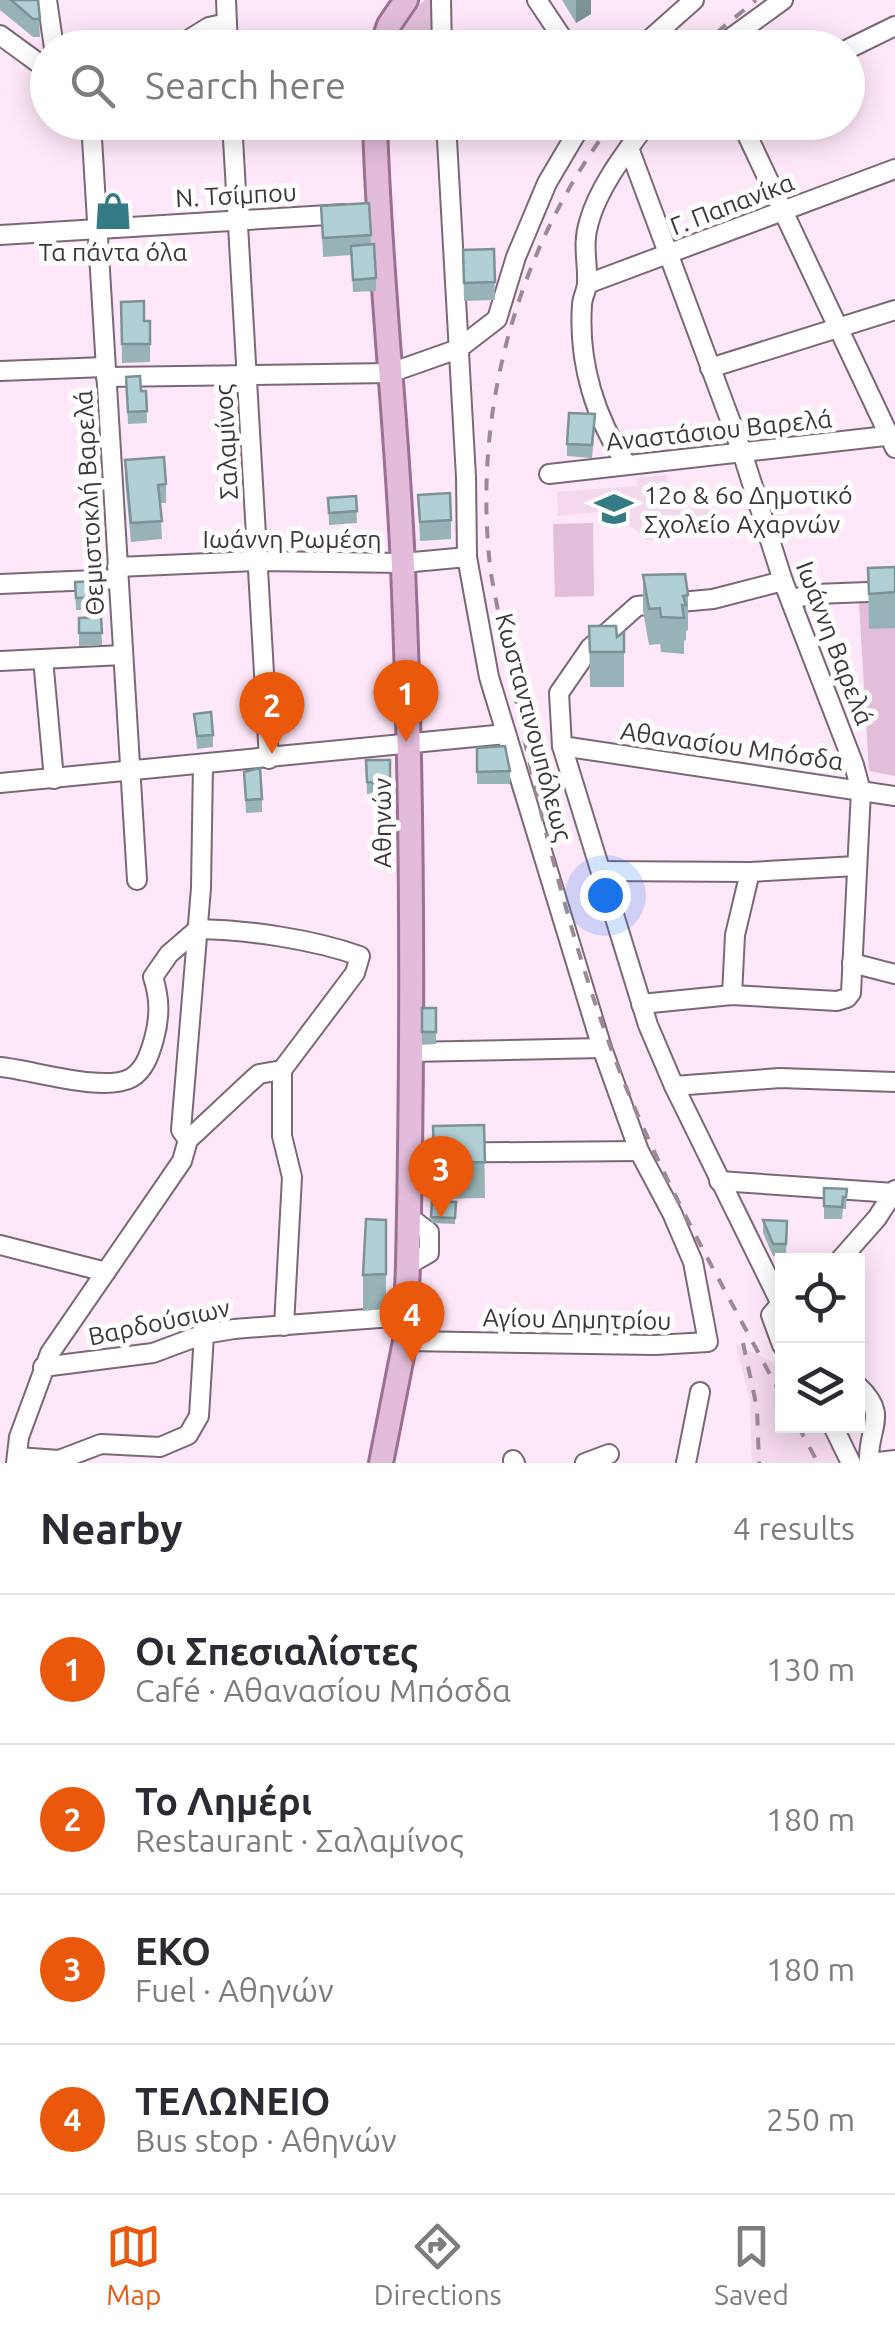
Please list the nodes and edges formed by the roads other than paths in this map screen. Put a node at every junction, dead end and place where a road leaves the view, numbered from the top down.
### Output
1 (47, 0) edge
2 (226, 0) edge
3 (406, 0) edge
4 (441, 0) edge
5 (536, 0) edge
6 (694, 0) edge
7 (783, 0) edge
8 (671, 6) edge
9 (227, 23) junction
10 (895, 26) edge
11 (51, 30) edge
12 (204, 30) edge
13 (227, 30) edge
14 (388, 30) edge
15 (442, 30) edge
16 (557, 30) edge
17 (653, 30) edge
18 (742, 30) edge
19 (0, 36) edge
20 (865, 41) edge
21 (30, 57) edge
22 (92, 140) edge
23 (233, 140) edge
24 (376, 140) edge
25 (447, 140) edge
26 (573, 140) edge
27 (635, 140) edge
28 (750, 140) edge
29 (629, 148) junction
30 (895, 169) edge
31 (784, 211) junction
32 (378, 212) junction
33 (238, 219) junction
34 (97, 229) junction
35 (0, 234) edge
36 (669, 255) junction
37 (587, 284) junction
38 (895, 310) edge
39 (837, 326) junction
40 (458, 349) junction
41 (710, 368) junction
42 (0, 371) edge
43 (106, 372) junction
44 (390, 373) junction
45 (248, 375) junction
46 (893, 440) edge
47 (742, 452) junction
48 (627, 465) junction
49 (549, 474) dead end
50 (467, 558) junction
51 (258, 562) junction
52 (403, 563) junction
53 (118, 574) junction
54 (783, 581) junction
55 (0, 584) edge
56 (895, 591) edge
57 (792, 600) junction
58 (123, 655) junction
59 (43, 659) junction
60 (0, 661) edge
61 (506, 734) junction
62 (409, 744) junction
63 (562, 746) junction
64 (269, 758) junction
65 (202, 764) junction
66 (130, 772) junction
67 (54, 779) junction
68 (0, 783) edge
69 (860, 790) junction
70 (895, 796) edge
71 (856, 866) junction
72 (601, 871) junction
73 (750, 872) junction
74 (138, 880) dead end
75 (198, 930) junction
76 (852, 963) junction
77 (895, 974) edge
78 (732, 995) junction
79 (642, 1004) junction
80 (602, 1048) junction
81 (409, 1052) junction
82 (0, 1067) edge
83 (282, 1070) junction
84 (895, 1082) edge
85 (674, 1086) junction
86 (188, 1140) junction
87 (639, 1151) junction
88 (408, 1153) junction
89 (720, 1180) junction
90 (658, 1191) joint
91 (894, 1192) edge
92 (0, 1244) edge
93 (846, 1253) edge
94 (106, 1272) junction
95 (775, 1290) edge
96 (406, 1316) junction
97 (284, 1326) junction
98 (204, 1334) junction
99 (404, 1341) junction
100 (43, 1367) junction
101 (700, 1392) dead end
102 (865, 1401) edge
103 (0, 1432) edge
104 (19, 1437) junction
105 (609, 1454) dead end
106 (16, 1460) edge
107 (895, 1460) edge
108 (381, 1463) edge
109 (585, 1463) edge
110 (686, 1463) edge
111 (869, 1463) edge

1 - 11 street
2 - 9 street
3 - 14 main road
4 - 15 street
5 - 16 street
6 - 8 street
7 - 18 street
8 - 17 street
9 - 12 street
9 - 13 street
10 - 20 street
19 - 21 street
22 - 34 street, Θεμιστοκλή Βαρελά
23 - 33 street, Σαλαμίνος
24 - 32 main road, Αθηνών
25 - 40 street, Κωσταντινουπόλεως
26 - 40 street
27 - 29 street
28 - 31 street
29 - 36 street, Ιωάννη Βαρελά
29 - 37 street
30 - 31 street, Γ. Παπανίκα
31 - 36 street, Γ. Παπανίκα
31 - 39 street
32 - 33 street, N. Τσίμπου
32 - 44 main road, Αθηνών
33 - 34 street, N. Τσίμπου
33 - 45 street, Σαλαμίνος
34 - 35 street, N. Τσίμπου
34 - 43 street, Θεμιστοκλή Βαρελά
36 - 37 street, Γ. Παπανίκα
36 - 41 street, Ιωάννη Βαρελά
37 - 48 street
38 - 39 street
39 - 41 street
39 - 46 street
40 - 44 street
40 - 50 street, Κωσταντινουπόλεως
41 - 47 street, Ιωάννη Βαρελά
42 - 43 street
43 - 45 street
43 - 53 street, Θεμιστοκλή Βαρελά
44 - 45 street
44 - 52 main road, Αθηνών
45 - 51 street, Σαλαμίνος
46 - 47 street, Αναστάσιου Βαρελά
47 - 48 street, Αναστάσιου Βαρελά
47 - 54 street, Ιωάννη Βαρελά
48 - 49 street, Αναστάσιου Βαρελά
50 - 52 street, Ιωάννη Ρωμέση
50 - 61 street, Κωσταντινουπόλεως
51 - 52 street, Ιωάννη Ρωμέση
51 - 53 street, Ιωάννη Ρωμέση
51 - 64 street, Σαλαμίνος
52 - 62 main road, Αθηνών
53 - 55 street, Ιωάννη Ρωμέση
53 - 58 street, Θεμιστοκλή Βαρελά
54 - 57 street, Ιωάννη Βαρελά
54 - 63 street, Κωσταντινουπόλεως
56 - 57 street
57 - 69 street, Ιωάννη Βαρελά
58 - 59 street
58 - 66 street, Θεμιστοκλή Βαρελά
59 - 60 street
59 - 67 street
61 - 62 street
61 - 80 street, Κωσταντινουπόλεως
62 - 64 street
62 - 81 main road, Αθηνών
63 - 69 street, Αθανασίου Μπόσδα
63 - 72 street, Κωσταντινουπόλεως
64 - 65 street
65 - 66 street
65 - 75 street
66 - 67 street
66 - 74 street, Θεμιστοκλή Βαρελά
67 - 68 street
69 - 70 street, Αθανασίου Μπόσδα
69 - 71 street, Ιωάννη Βαρελά
71 - 73 street
71 - 76 street, Ιωάννη Βαρελά
72 - 73 street
72 - 79 street, Κωσταντινουπόλεως
73 - 78 street
75 - 82 street
75 - 83 street
75 - 86 street
76 - 77 street
76 - 78 street, Ιωάννη Βαρελά
78 - 79 street
79 - 85 street, Κωσταντινουπόλεως
80 - 81 street
80 - 87 street, Κωσταντινουπόλεως
81 - 88 main road, Αθηνών
83 - 86 street
83 - 97 street
84 - 85 street
85 - 89 street, Κωσταντινουπόλεως
86 - 94 street
87 - 88 street
87 - 90 street, Κωσταντινουπόλεως
88 - 96 main road, Αθηνών
89 - 91 street
89 - 95 street, Κωσταντινουπόλεως
90 - 99 street, Αγίου Δημητρίου
91 - 93 street
92 - 94 street
94 - 100 street
96 - 97 street, Βαρδούσιων
96 - 99 main road, Αθηνών
97 - 98 street, Βαρδούσιων
98 - 100 street, Βαρδούσιων
98 - 106 street
99 - 108 main road, Αθηνών
100 - 104 street
101 - 110 street
102 - 111 street
103 - 104 street
104 - 106 street
105 - 109 street
107 - 111 street

